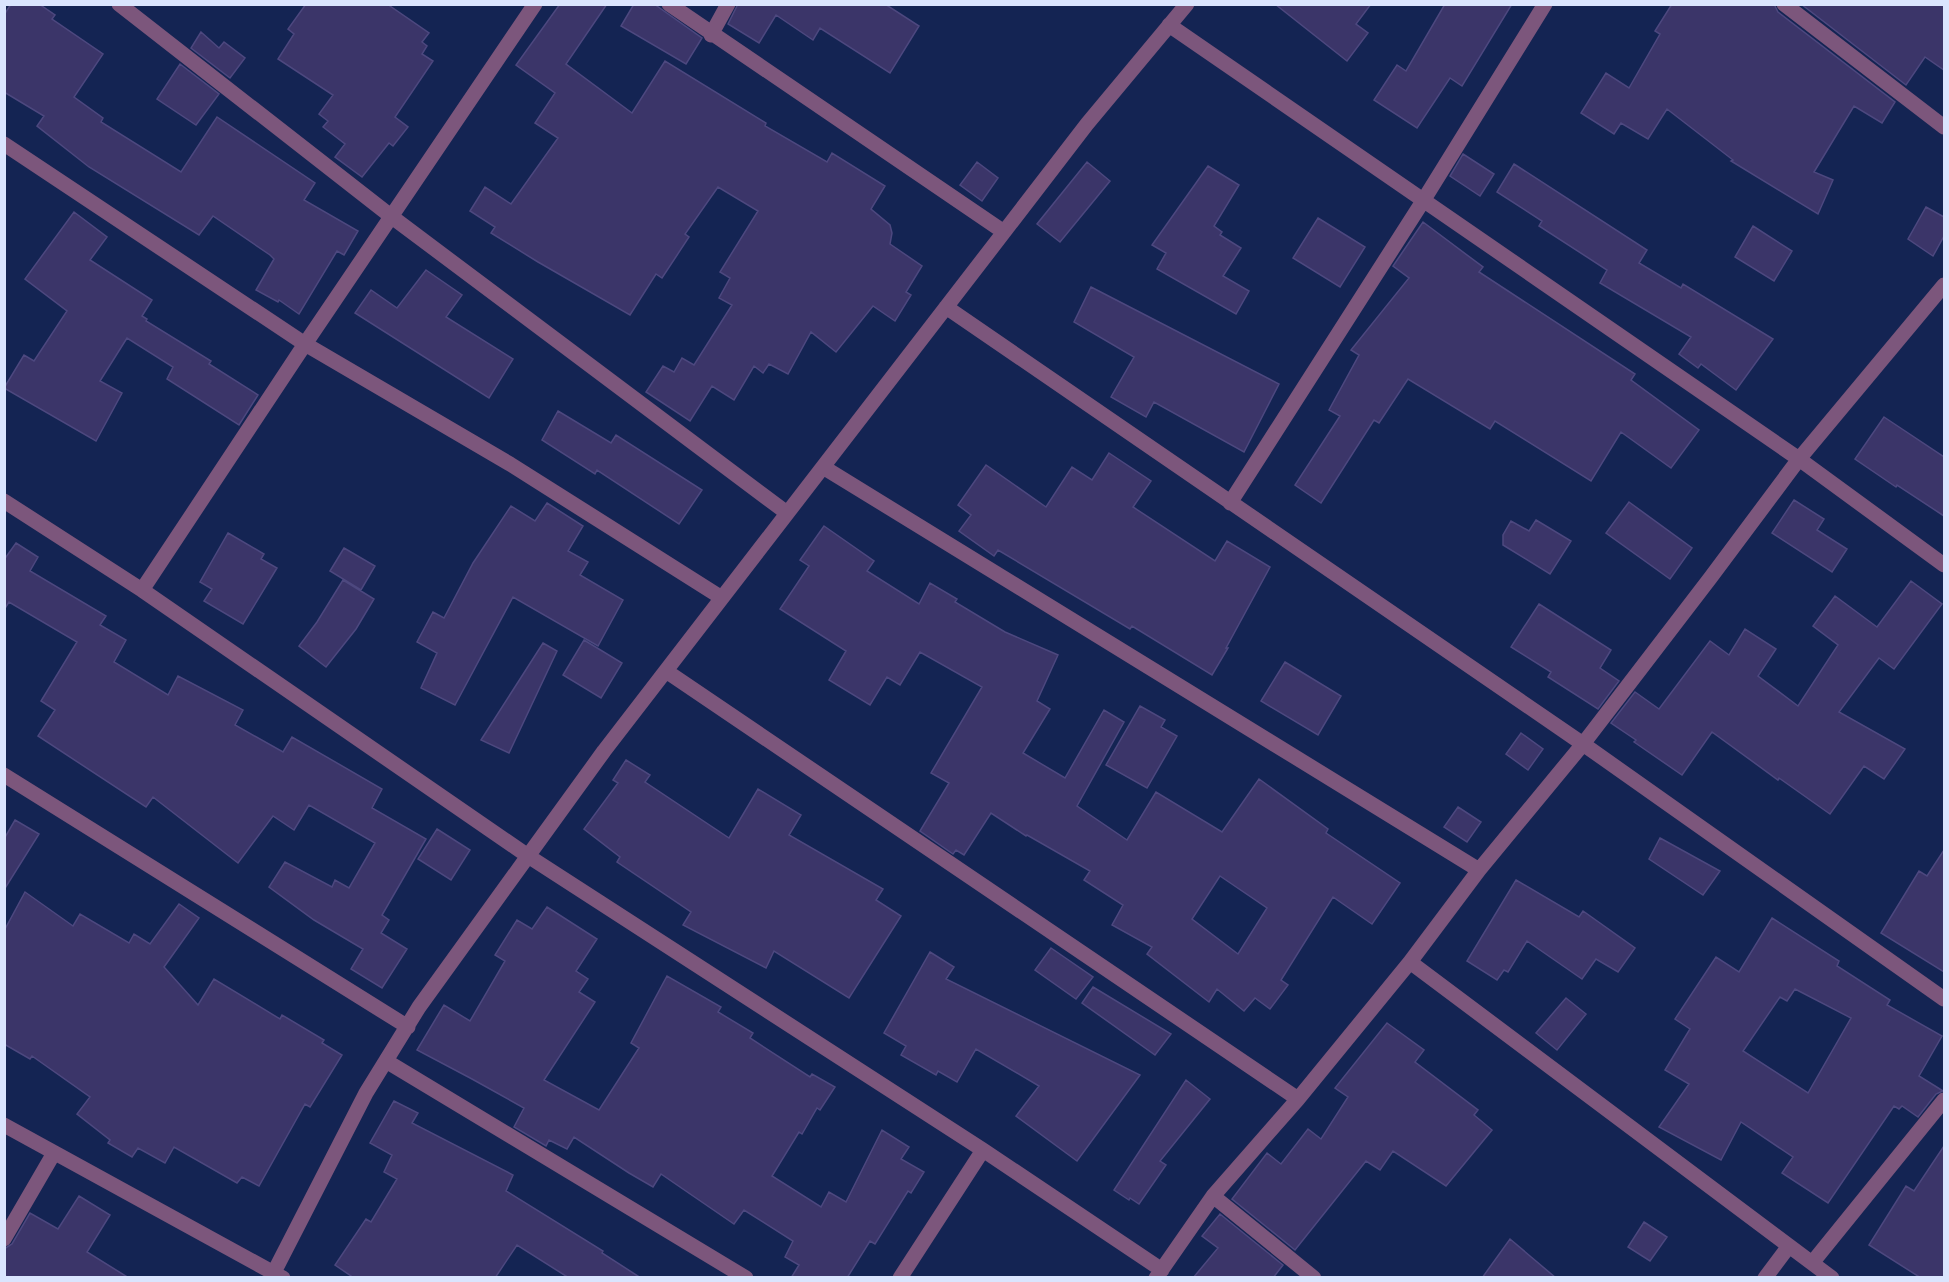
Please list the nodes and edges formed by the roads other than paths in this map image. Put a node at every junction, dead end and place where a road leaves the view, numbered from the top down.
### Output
1 (119, 4) edge
2 (535, 4) edge
3 (669, 4) edge
4 (728, 4) edge
5 (1186, 4) edge
6 (1545, 4) edge
7 (1785, 4) edge
8 (1169, 25) junction
9 (711, 34) junction
10 (1944, 127) edge
11 (4, 144) edge
12 (1423, 201) junction
13 (392, 217) junction
14 (1004, 232) junction
15 (1944, 285) edge
16 (946, 307) junction
17 (305, 344) junction
18 (1799, 459) junction
19 (823, 467) junction
20 (4, 501) edge
21 (1230, 503) junction
22 (787, 513) junction
23 (1944, 565) edge
24 (142, 590) junction
25 (722, 598) junction
26 (666, 671) junction
27 (1582, 744) junction
28 (4, 775) edge
29 (528, 856) junction
30 (1479, 870) junction
31 (1410, 962) junction
32 (1944, 999) edge
33 (408, 1027) junction
34 (386, 1062) junction
35 (1298, 1099) junction
36 (1944, 1100) edge
37 (4, 1125) edge
38 (983, 1150) junction
39 (54, 1153) junction
40 (1213, 1196) junction
41 (4, 1239) edge
42 (1789, 1246) junction
43 (1812, 1263) junction
44 (1159, 1274) edge
45 (276, 1276) edge
46 (746, 1278) edge
47 (900, 1278) edge
48 (1314, 1278) edge
49 (1765, 1278) edge
50 (1832, 1278) edge

1 - 13 street
2 - 13 street
3 - 9 street
4 - 9 street
5 - 8 street
6 - 12 street
7 - 10 street
8 - 12 street
8 - 14 street
9 - 14 street
11 - 17 street
12 - 18 street
12 - 21 street
13 - 17 street
13 - 22 street
14 - 16 street
15 - 18 street
16 - 19 street
16 - 21 street
17 - 24 street
17 - 25 street
18 - 23 street
18 - 27 street
19 - 22 street
19 - 30 street
20 - 24 street
21 - 27 street
22 - 25 street
24 - 29 street
25 - 26 street
26 - 29 street
26 - 35 street
27 - 30 street
27 - 32 street
28 - 33 street
29 - 33 street
29 - 38 street
30 - 31 street
31 - 35 street
31 - 42 street
33 - 34 street
34 - 45 street
34 - 46 street
35 - 40 street
36 - 43 street
37 - 39 street
38 - 44 street
38 - 47 street
39 - 41 street
39 - 45 street
40 - 44 street
40 - 48 street
42 - 43 street
42 - 49 street
43 - 50 street

